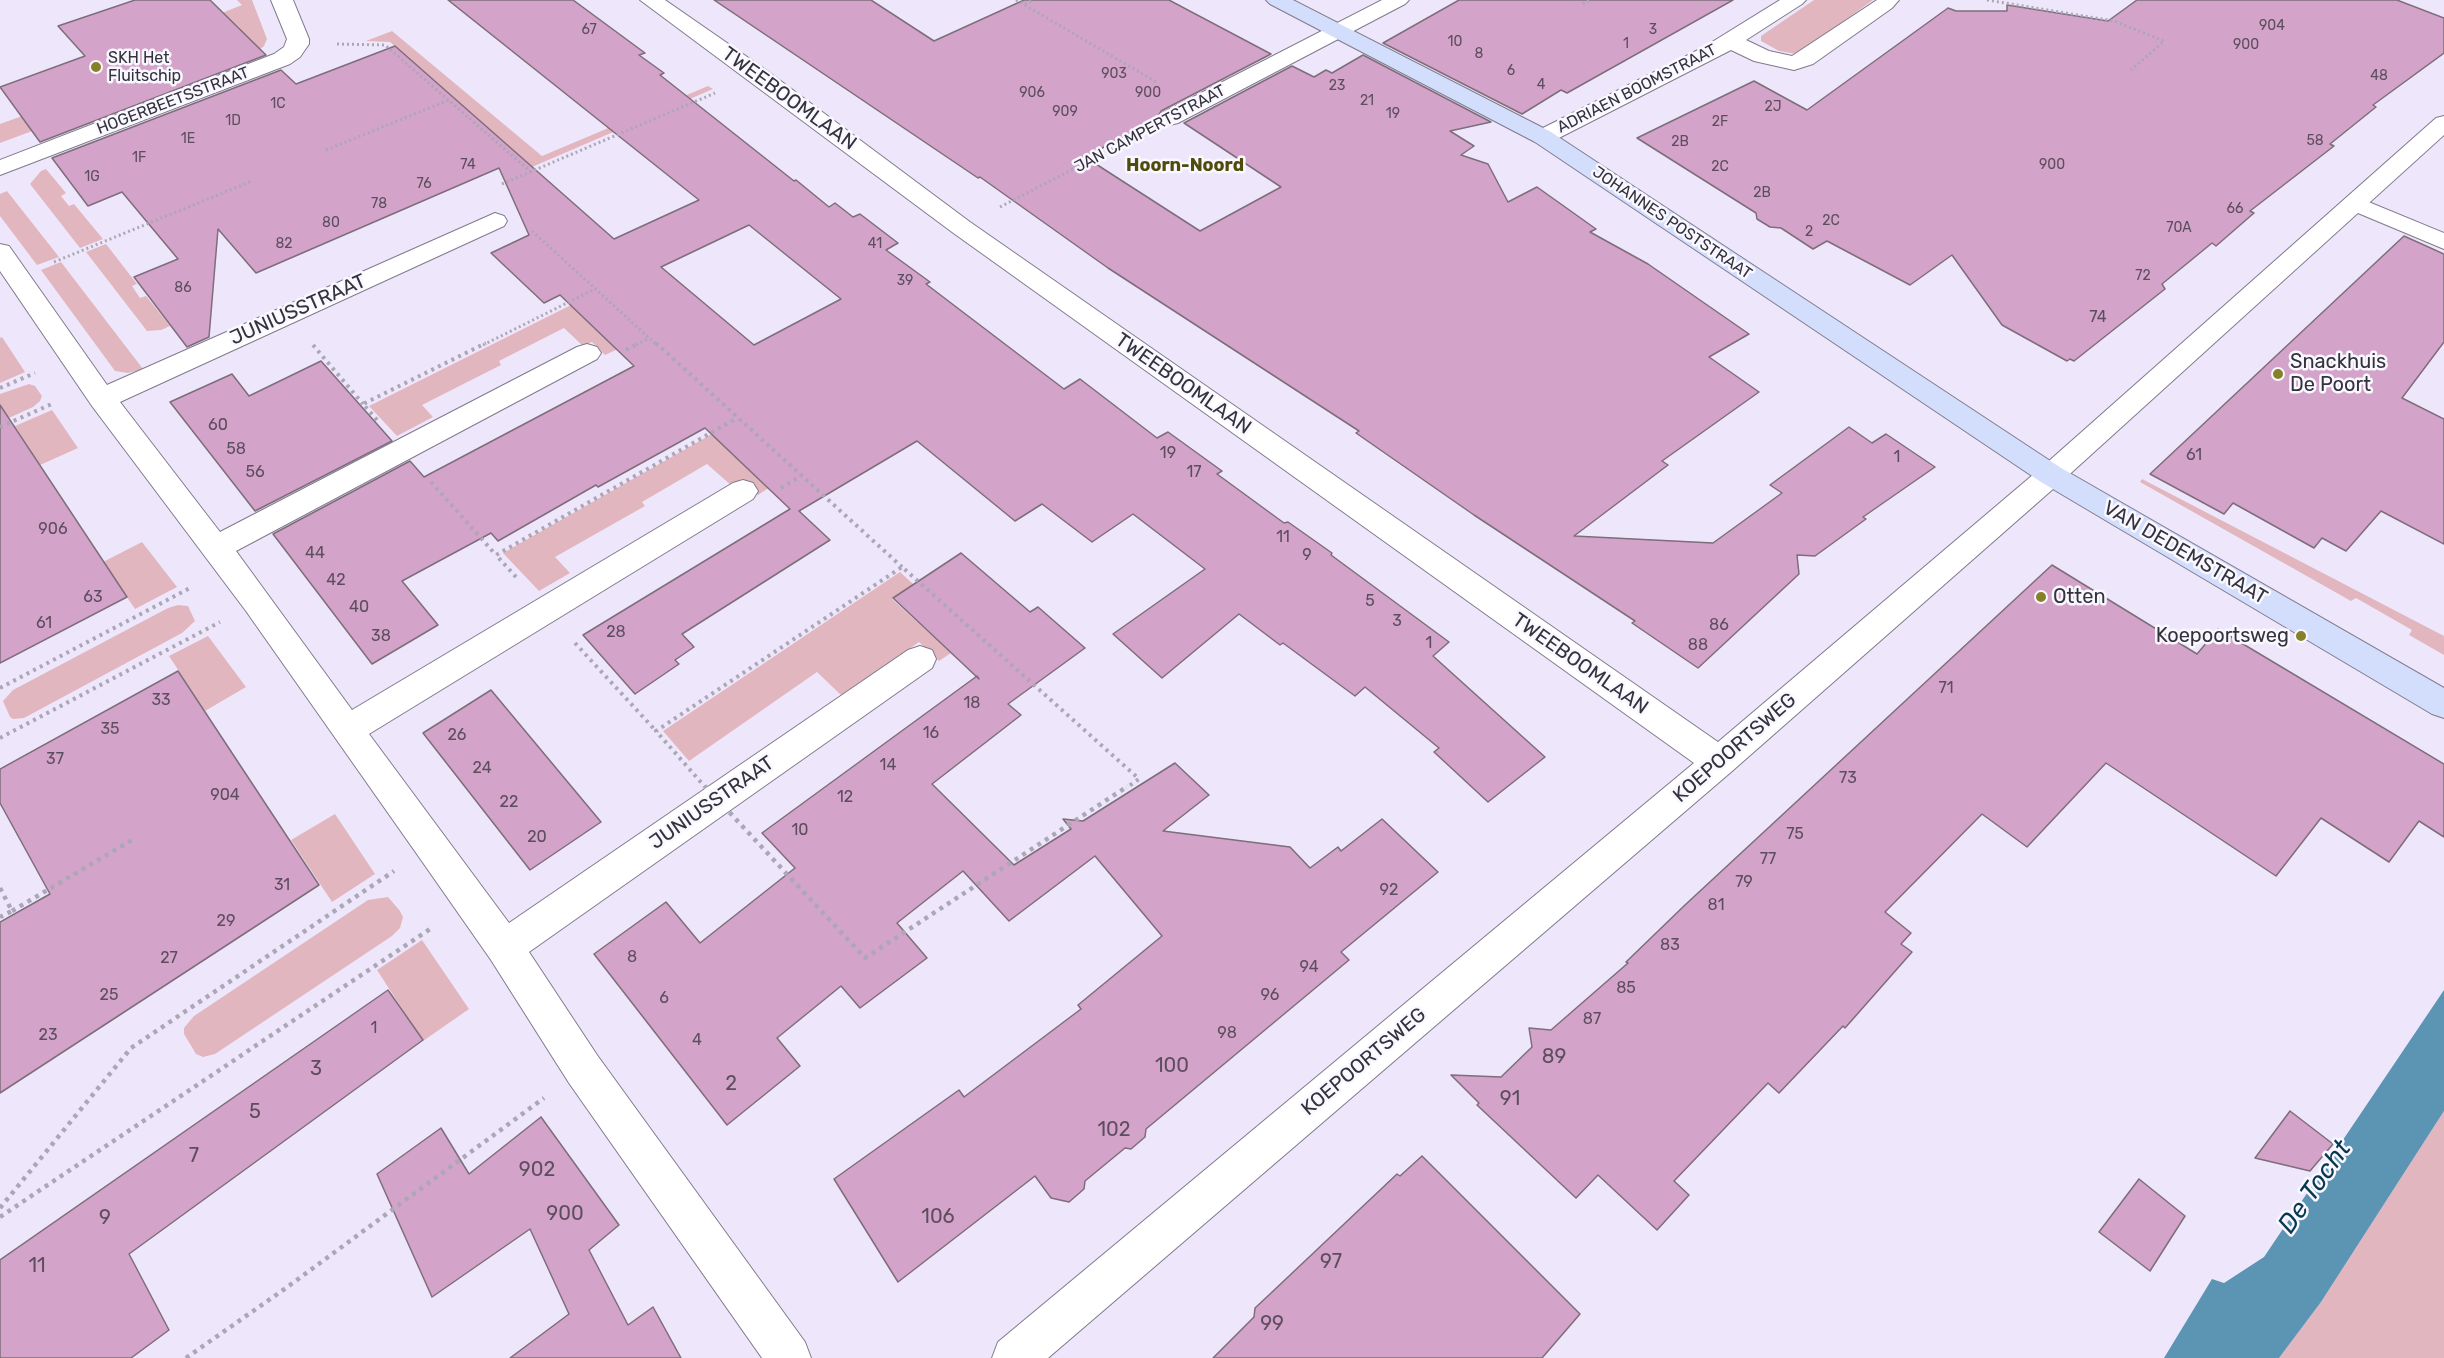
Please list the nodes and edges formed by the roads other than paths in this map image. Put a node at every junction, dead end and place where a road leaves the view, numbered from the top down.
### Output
1 (282, 0) edge
2 (651, 0) edge
3 (1276, 0) edge
4 (1398, 0) edge
5 (1795, 0) edge
6 (1888, 0) edge
7 (1340, 32) junction
8 (1731, 41) junction
9 (1170, 118) road end
10 (2444, 123) edge
11 (1543, 137) junction
12 (0, 168) edge
13 (2354, 203) junction
14 (503, 217) road end
15 (2444, 242) edge
16 (0, 252) edge
17 (587, 353) dead end
18 (97, 392) junction
19 (2050, 475) junction
20 (743, 491) dead end
21 (223, 557) junction
22 (920, 658) dead end
23 (2444, 704) edge
24 (346, 730) junction
25 (1719, 762) junction
26 (504, 948) junction
27 (789, 1358) edge
28 (1014, 1358) edge

1 - 12 street, HOGERBEETSSTRAAT
2 - 25 street, TWEEBOOMLAAN
3 - 7 street, JOHANNES POSTSTRAAT
4 - 7 street, JAN CAMPERTSTRAAT
5 - 8 street, ADRIAEN BOOMSTRAAT
6 - 8 street, ADRIAEN BOOMSTRAAT
7 - 9 street, JAN CAMPERTSTRAAT
7 - 11 street, JOHANNES POSTSTRAAT
8 - 11 street, ADRIAEN BOOMSTRAAT
10 - 13 street, KOEPOORTSWEG
11 - 19 street, JOHANNES POSTSTRAAT
13 - 15 lane
13 - 19 street, KOEPOORTSWEG
14 - 18 street, JUNIUSSTRAAT
16 - 18 street
17 - 21 street
18 - 21 street
19 - 23 street, VAN DEDEMSTRAAT
19 - 25 street, KOEPOORTSWEG
20 - 24 street
21 - 24 street
22 - 26 street, JUNIUSSTRAAT
24 - 26 street
25 - 28 street, KOEPOORTSWEG
26 - 27 street

